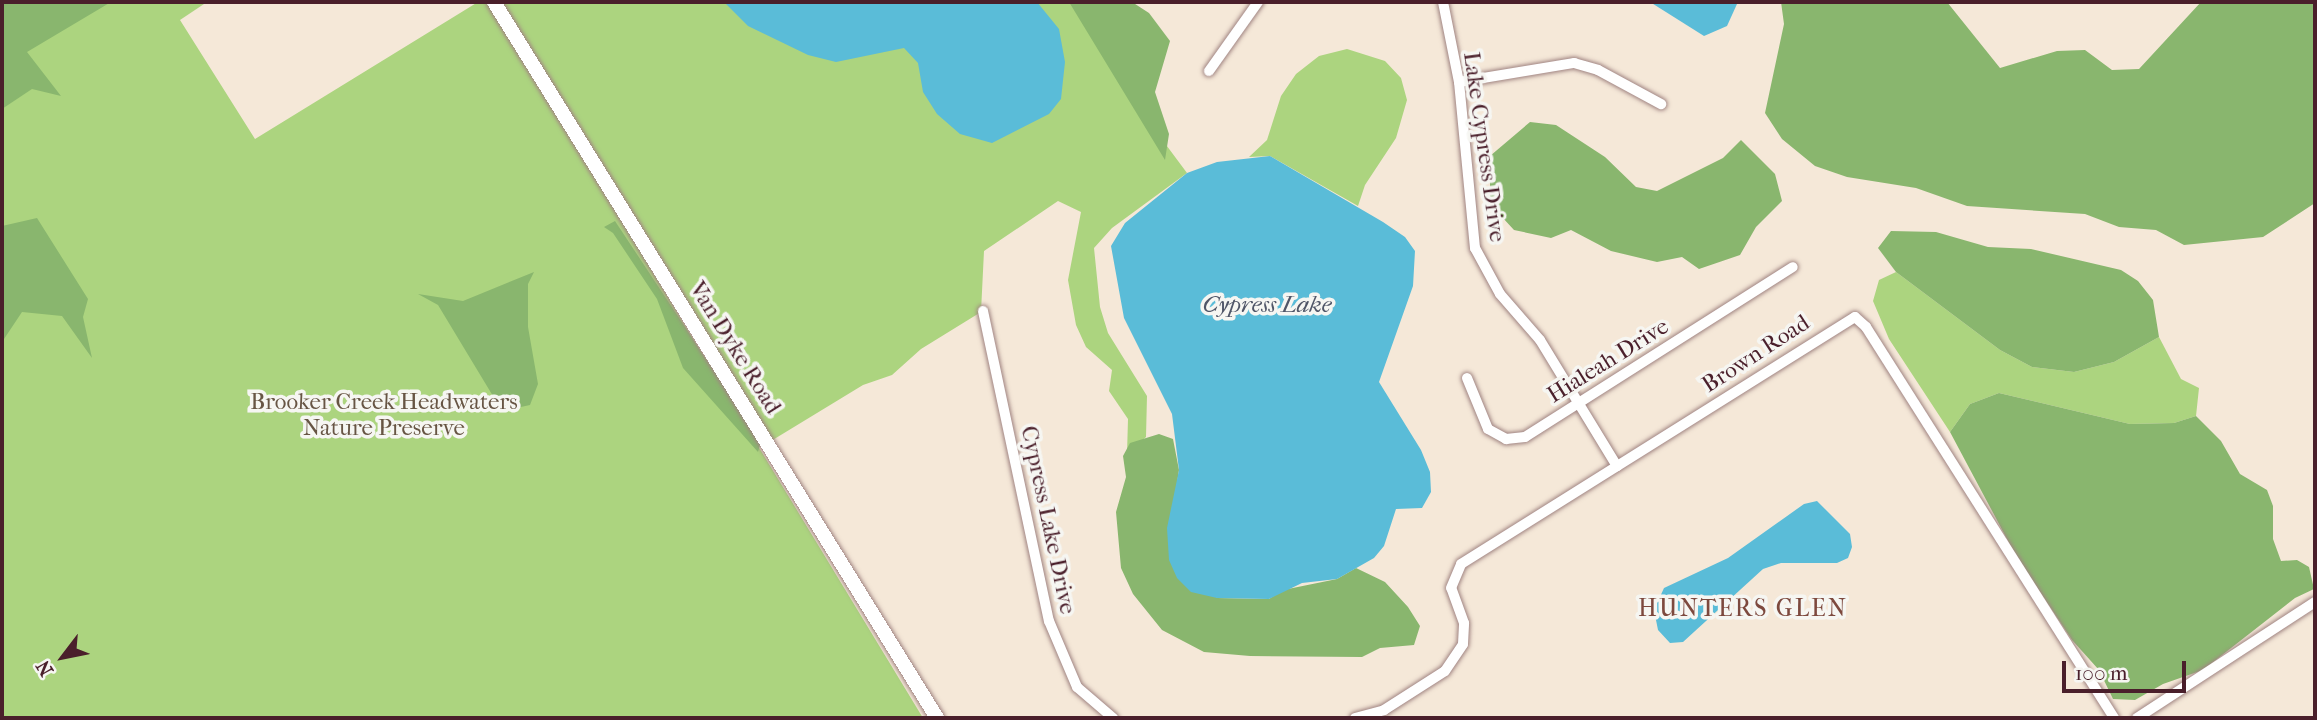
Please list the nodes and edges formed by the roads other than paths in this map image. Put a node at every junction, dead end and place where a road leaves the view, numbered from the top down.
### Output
1 (494, 2) edge
2 (1258, 2) edge
3 (1443, 2) edge
4 (1209, 71) dead end
5 (1459, 82) junction
6 (1661, 104) dead end
7 (1793, 267) dead end
8 (983, 311) dead end
9 (1467, 377) dead end
10 (1577, 403) junction
11 (1617, 466) junction
12 (2315, 602) edge
13 (937, 718) edge
14 (1113, 718) edge
15 (1355, 718) edge
16 (2113, 718) edge
17 (2137, 718) edge

1 - 13 main road, Van Dyke Road
2 - 4 street
3 - 5 street, Lake Cypress Drive
5 - 6 street
5 - 10 street, Lake Cypress Drive
7 - 10 street, Hialeah Drive
8 - 14 street, Cypress Lake Drive
9 - 10 street, Hialeah Drive
10 - 11 street, Lake Cypress Drive
11 - 15 street, Brown Road
11 - 16 street, Brown Road
12 - 17 street

